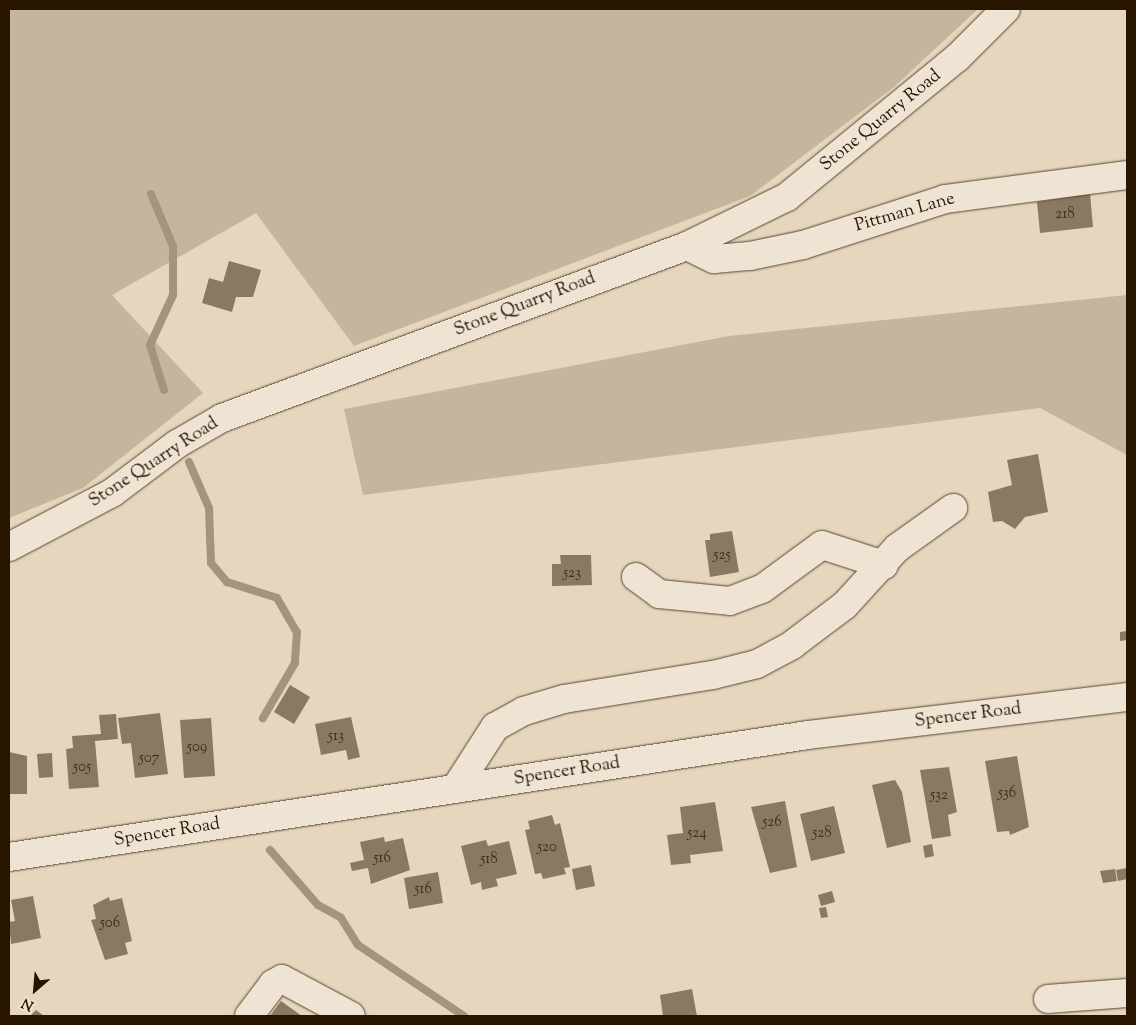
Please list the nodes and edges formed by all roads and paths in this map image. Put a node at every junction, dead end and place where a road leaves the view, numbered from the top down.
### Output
1 (1006, 9) edge
2 (1127, 176) edge
3 (687, 246) junction
4 (953, 508) dead end
5 (9, 547) edge
6 (883, 563) junction
7 (636, 577) dead end
8 (1127, 697) edge
9 (455, 789) junction
10 (9, 856) edge
11 (1127, 993) edge
12 (1048, 999) dead end
13 (249, 1016) edge
14 (351, 1016) edge

1 - 3 street, Stone Quarry Road
2 - 3 street, Pittman Lane
3 - 5 street, Stone Quarry Road
4 - 6 street
6 - 7 street
6 - 9 street
8 - 9 street, Spencer Road
9 - 10 street, Spencer Road
11 - 12 street
13 - 14 street

